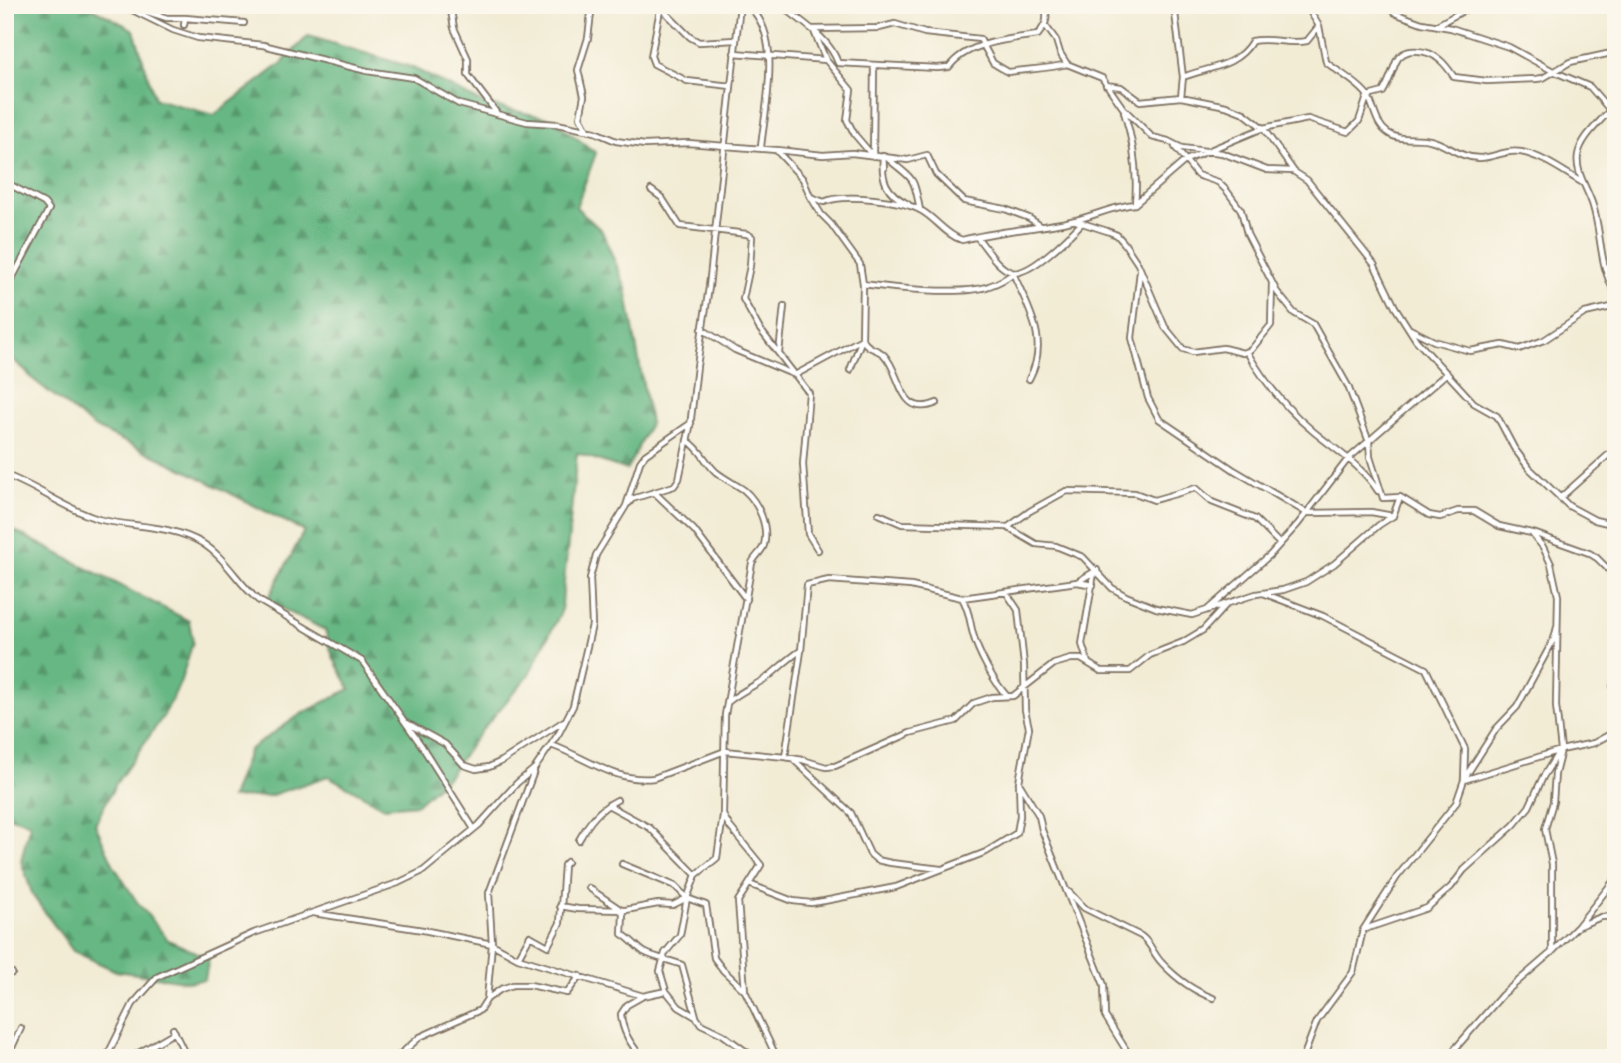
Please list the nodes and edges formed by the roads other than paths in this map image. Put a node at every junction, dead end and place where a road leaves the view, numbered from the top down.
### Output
1 (124, 5) edge
2 (450, 5) edge
3 (592, 5) edge
4 (740, 5) edge
5 (747, 5) edge
6 (781, 5) edge
7 (1044, 5) edge
8 (1174, 5) edge
9 (1306, 5) edge
10 (1384, 5) edge
11 (1474, 5) edge
12 (660, 6) edge
13 (244, 23) dead end
14 (1045, 25) junction
15 (1437, 25) junction
16 (1318, 26) junction
17 (813, 29) junction
18 (736, 40) junction
19 (984, 44) junction
20 (1616, 51) edge
21 (734, 53) junction
22 (769, 56) junction
23 (826, 60) junction
24 (1067, 64) junction
25 (874, 66) junction
26 (1553, 71) junction
27 (1183, 77) junction
28 (1106, 85) junction
29 (731, 86) junction
30 (1368, 96) junction
31 (1181, 97) junction
32 (1123, 108) junction
33 (1609, 111) junction
34 (497, 113) junction
35 (1616, 117) edge
36 (1263, 128) junction
37 (587, 131) junction
38 (1172, 145) junction
39 (724, 146) junction
40 (761, 148) junction
41 (776, 150) junction
42 (1205, 151) junction
43 (873, 156) junction
44 (884, 157) junction
45 (1186, 160) junction
46 (884, 168) dead end
47 (1293, 171) junction
48 (5, 182) edge
49 (1583, 183) junction
50 (651, 190) dead end
51 (810, 197) junction
52 (1135, 204) junction
53 (912, 206) junction
54 (920, 210) junction
55 (1074, 220) junction
56 (1082, 223) junction
57 (1041, 226) junction
58 (715, 231) junction
59 (976, 237) junction
60 (1140, 271) junction
61 (1013, 273) junction
62 (1272, 282) junction
63 (863, 284) junction
64 (5, 292) edge
65 (1616, 294) edge
66 (785, 306) dead end
67 (1616, 306) edge
68 (1409, 328) junction
69 (702, 329) junction
70 (862, 339) junction
71 (1247, 352) junction
72 (779, 354) junction
73 (850, 370) dead end
74 (1447, 373) junction
75 (795, 375) junction
76 (1029, 379) dead end
77 (937, 403) dead end
78 (691, 423) junction
79 (687, 440) junction
80 (1369, 442) junction
81 (1616, 448) edge
82 (1348, 459) junction
83 (5, 475) edge
84 (654, 492) junction
85 (1399, 497) junction
86 (1383, 498) junction
87 (1560, 498) junction
88 (626, 506) junction
89 (1307, 513) junction
90 (879, 514) dead end
91 (1394, 516) junction
92 (1616, 525) edge
93 (1007, 527) junction
94 (1529, 533) junction
95 (1280, 544) junction
96 (817, 551) dead end
97 (1096, 571) junction
98 (1616, 577) edge
99 (1077, 582) junction
100 (1093, 585) junction
101 (1006, 592) junction
102 (1263, 593) junction
103 (962, 598) junction
104 (746, 599) junction
105 (1226, 605) junction
106 (1205, 611) junction
107 (1559, 619) junction
108 (801, 651) junction
109 (1088, 663) junction
110 (1616, 677) edge
111 (1024, 689) junction
112 (1007, 696) junction
113 (1616, 698) edge
114 (728, 703) junction
115 (402, 720) junction
116 (564, 721) junction
117 (1616, 731) edge
118 (551, 745) junction
119 (1561, 750) junction
120 (725, 751) junction
121 (785, 757) junction
122 (792, 758) junction
123 (535, 768) junction
124 (1464, 780) junction
125 (1019, 782) junction
126 (617, 800) dead end
127 (608, 804) junction
128 (723, 815) junction
129 (474, 829) junction
130 (579, 841) dead end
131 (567, 862) dead end
132 (622, 864) dead end
133 (942, 869) junction
134 (696, 874) junction
135 (1616, 878) edge
136 (749, 884) junction
137 (589, 888) dead end
138 (1065, 890) junction
139 (687, 898) junction
140 (561, 906) junction
141 (620, 909) junction
142 (312, 913) junction
143 (1616, 916) edge
144 (1578, 926) junction
145 (1363, 929) junction
146 (492, 944) junction
147 (1552, 952) junction
148 (518, 958) junction
149 (664, 958) junction
150 (12, 973) dead end
151 (5, 976) edge
152 (580, 976) junction
153 (666, 990) junction
154 (745, 991) junction
155 (643, 996) junction
156 (1213, 998) dead end
157 (487, 999) junction
158 (696, 1017) junction
159 (21, 1028) dead end
160 (108, 1057) edge
161 (7, 1058) edge
162 (130, 1058) edge
163 (187, 1058) edge
164 (396, 1058) edge
165 (642, 1058) edge
166 (755, 1058) edge
167 (777, 1058) edge
168 (1131, 1058) edge
169 (1303, 1058) edge
170 (1447, 1058) edge

1 - 13 street
1 - 34 street
2 - 34 street
3 - 37 street
4 - 18 street
5 - 22 street
6 - 17 street
7 - 14 street
8 - 27 street
9 - 16 street
10 - 15 street
11 - 15 street
12 - 18 street
12 - 29 street
14 - 19 street
14 - 24 street
15 - 26 street
16 - 27 street
16 - 30 street
17 - 19 street
17 - 23 street
17 - 25 street
18 - 21 street
19 - 24 street
19 - 25 street
20 - 26 street
21 - 22 street
21 - 29 street
22 - 23 street
22 - 40 street
23 - 43 street
24 - 28 street
25 - 43 street
26 - 30 street
26 - 33 street
27 - 31 street
28 - 31 street
28 - 32 street
29 - 39 street
30 - 36 street
30 - 49 street
31 - 36 street
32 - 38 street
32 - 52 street
33 - 35 street
33 - 49 street
34 - 37 street
36 - 42 street
36 - 47 street
37 - 39 street
38 - 42 street
38 - 45 street
39 - 40 street
39 - 58 street
40 - 41 street
41 - 43 street
41 - 51 street
42 - 45 street
42 - 47 street
43 - 44 street
44 - 46 street
44 - 53 street
44 - 54 street
44 - 57 street
45 - 52 street
45 - 62 street
47 - 68 street
48 - 64 street
49 - 65 street
50 - 58 street
51 - 53 street
51 - 63 street
52 - 55 street
53 - 54 street
54 - 59 street
55 - 56 street
55 - 57 street
56 - 60 street
56 - 61 street
57 - 59 street
58 - 69 street
58 - 72 street
59 - 61 street
60 - 71 street
60 - 89 street
61 - 63 street
61 - 76 street
62 - 71 street
62 - 80 street
63 - 70 street
66 - 72 street
67 - 68 street
68 - 74 street
69 - 75 street
69 - 78 street
70 - 73 street
70 - 75 street
70 - 77 street
71 - 82 street
72 - 75 street
74 - 80 street
74 - 87 street
75 - 96 street
78 - 79 street
78 - 88 street
79 - 84 street
79 - 104 street
80 - 82 street
80 - 86 street
81 - 87 street
82 - 86 street
82 - 89 street
83 - 115 street
84 - 88 street
84 - 104 street
85 - 86 street
85 - 91 street
85 - 94 street
87 - 92 street
88 - 116 street
89 - 91 street
89 - 95 street
90 - 93 street
91 - 102 street
93 - 95 street
93 - 97 street
94 - 98 street
94 - 107 street
95 - 106 street
97 - 99 street
97 - 100 street
97 - 106 street
99 - 100 street
99 - 101 street
100 - 109 street
101 - 103 street
101 - 111 street
102 - 105 street
102 - 124 street
103 - 108 street
103 - 112 street
104 - 114 street
105 - 106 street
105 - 109 street
107 - 119 street
107 - 124 street
108 - 114 street
108 - 121 street
109 - 111 street
110 - 113 street
111 - 112 street
111 - 125 street
112 - 122 street
114 - 120 street
115 - 116 street
115 - 129 street
116 - 118 street
117 - 119 street
118 - 120 street
118 - 123 street
119 - 124 street
119 - 145 street
119 - 147 street
120 - 121 street
120 - 128 street
121 - 122 street
122 - 133 street
123 - 129 street
123 - 146 street
124 - 145 street
125 - 133 street
125 - 138 street
126 - 127 street
127 - 130 street
127 - 134 street
128 - 134 street
128 - 136 street
129 - 142 street
131 - 140 street
132 - 139 street
133 - 136 street
134 - 139 street
135 - 144 street
136 - 154 street
137 - 141 street
138 - 156 street
138 - 168 street
139 - 141 street
139 - 149 street
139 - 154 street
140 - 141 street
140 - 148 street
141 - 149 street
142 - 146 street
142 - 160 street
143 - 144 street
144 - 147 street
145 - 169 street
146 - 148 street
146 - 157 street
147 - 170 street
148 - 152 street
149 - 153 street
149 - 158 street
150 - 151 street
152 - 155 street
152 - 157 street
153 - 155 street
153 - 158 street
154 - 167 street
155 - 165 street
157 - 164 street
158 - 166 street
159 - 161 street
162 - 163 street

